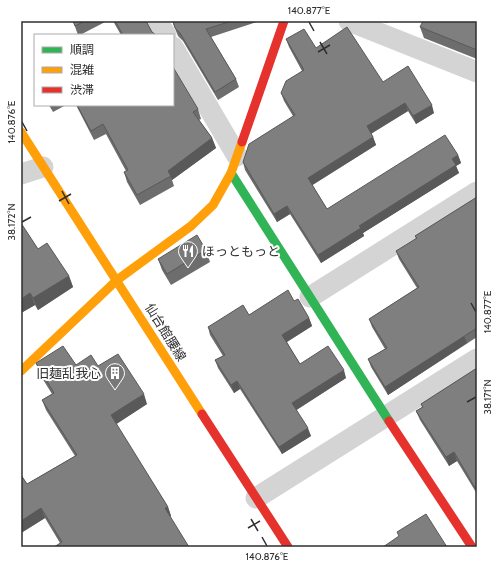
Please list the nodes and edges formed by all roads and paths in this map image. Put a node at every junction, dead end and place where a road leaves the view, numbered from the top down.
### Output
1 (157, 21) edge
2 (284, 21) edge
3 (349, 21) edge
4 (165, 34) edge
5 (174, 50) edge
6 (477, 72) edge
7 (21, 132) edge
8 (234, 165) junction
9 (43, 166) junction
10 (21, 174) edge
11 (477, 192) edge
12 (117, 280) junction
13 (310, 297) junction
14 (477, 359) edge
15 (21, 371) edge
16 (386, 416) junction
17 (256, 498) junction
18 (288, 547) edge
19 (472, 547) edge

1 - 4 street
2 - 8 street
3 - 6 street
5 - 8 street
7 - 9 street, 仙台館腰線
8 - 12 street
8 - 13 street
9 - 10 street
9 - 12 street, 仙台館腰線
11 - 13 street
12 - 15 street
12 - 17 street, 仙台館腰線
13 - 16 street
14 - 16 street
16 - 17 street
16 - 19 street
17 - 18 street, 仙台館腰線

